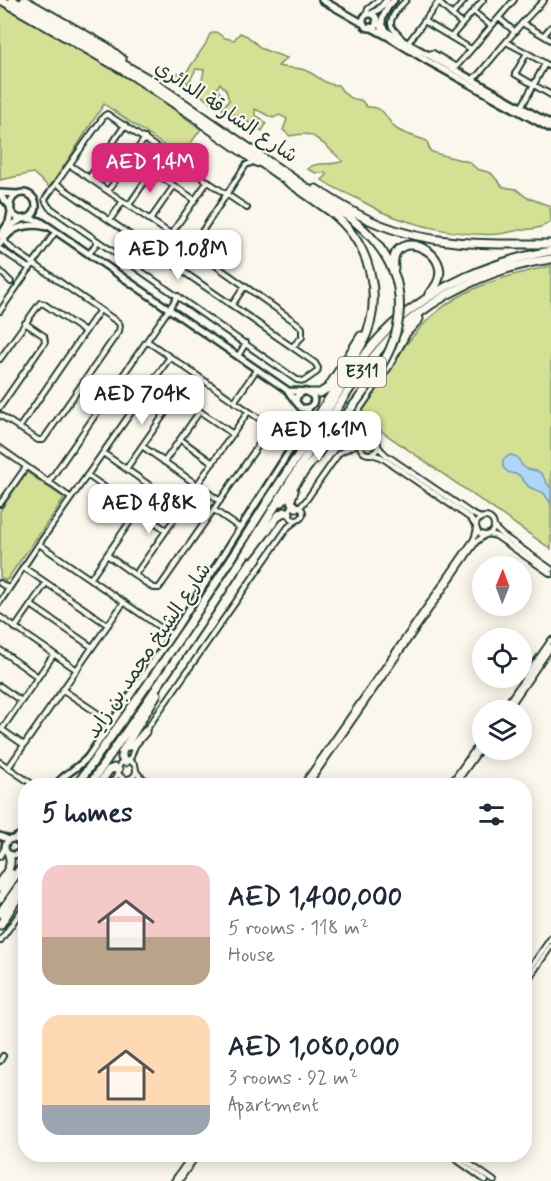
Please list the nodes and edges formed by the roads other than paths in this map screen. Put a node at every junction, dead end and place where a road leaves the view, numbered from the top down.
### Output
1 (1, 0) edge
2 (12, 0) edge
3 (24, 0) edge
4 (322, 0) edge
5 (328, 0) edge
6 (379, 0) edge
7 (394, 0) edge
8 (406, 0) edge
9 (465, 0) edge
10 (483, 0) edge
11 (543, 0) edge
12 (439, 1) edge
13 (511, 1) edge
14 (388, 3) edge
15 (474, 11) junction
16 (367, 15) junction
17 (452, 15) junction
18 (499, 18) junction
19 (376, 21) junction
20 (424, 21) junction
21 (522, 23) junction
22 (462, 24) junction
23 (367, 26) junction
24 (492, 26) junction
25 (551, 27) edge
26 (515, 32) junction
27 (544, 35) junction
28 (451, 37) junction
29 (402, 40) junction
30 (551, 40) edge
31 (506, 42) junction
32 (471, 49) junction
33 (527, 52) junction
34 (545, 64) junction
35 (551, 67) edge
36 (130, 68) junction
37 (457, 70) junction
38 (478, 75) junction
39 (470, 79) junction
40 (479, 84) junction
41 (533, 85) junction
42 (551, 95) edge
43 (176, 105) junction
44 (520, 108) junction
45 (551, 124) edge
46 (125, 125) junction
47 (551, 129) edge
48 (145, 138) junction
49 (132, 157) junction
50 (246, 157) junction
51 (254, 162) junction
52 (70, 165) junction
53 (246, 165) junction
54 (279, 169) junction
55 (152, 171) junction
56 (89, 178) junction
57 (282, 178) junction
58 (208, 181) junction
59 (57, 184) junction
60 (174, 186) junction
61 (108, 191) junction
62 (0, 194) edge
63 (19, 194) junction
64 (227, 194) junction
65 (195, 200) junction
66 (123, 201) junction
67 (36, 204) junction
68 (129, 205) junction
69 (247, 208) dead end
70 (11, 209) junction
71 (24, 218) junction
72 (110, 220) junction
73 (150, 220) junction
74 (54, 230) junction
75 (171, 234) junction
76 (2, 240) edge
77 (98, 241) junction
78 (184, 243) junction
79 (551, 244) edge
80 (191, 248) junction
81 (0, 249) edge
82 (551, 251) edge
83 (89, 254) junction
84 (551, 259) edge
85 (32, 262) junction
86 (171, 262) junction
87 (28, 267) junction
88 (0, 271) edge
89 (396, 279) junction
90 (11, 282) dead end
91 (373, 285) junction
92 (245, 286) junction
93 (461, 288) junction
94 (178, 296) junction
95 (232, 305) junction
96 (417, 306) junction
97 (170, 309) junction
98 (100, 310) junction
99 (0, 311) edge
100 (25, 324) junction
101 (85, 333) junction
102 (147, 341) junction
103 (246, 343) junction
104 (292, 347) junction
105 (238, 356) junction
106 (171, 357) junction
107 (0, 359) edge
108 (257, 369) junction
109 (154, 380) junction
110 (83, 383) junction
111 (287, 390) junction
112 (111, 393) junction
113 (306, 393) junction
114 (177, 396) junction
115 (106, 400) junction
116 (234, 402) junction
117 (297, 404) junction
118 (0, 406) edge
119 (309, 408) junction
120 (134, 409) junction
121 (200, 411) junction
122 (248, 412) junction
123 (0, 415) edge
124 (304, 422) junction
125 (19, 428) junction
126 (233, 434) junction
127 (369, 436) junction
128 (180, 440) junction
129 (361, 441) junction
130 (377, 444) junction
131 (142, 446) junction
132 (348, 448) junction
133 (1, 451) edge
134 (362, 451) junction
135 (103, 453) junction
136 (371, 454) junction
137 (315, 456) junction
138 (164, 462) junction
139 (213, 463) junction
140 (26, 467) junction
141 (126, 469) junction
142 (87, 476) junction
143 (283, 477) junction
144 (48, 483) junction
145 (197, 485) junction
146 (71, 498) junction
147 (307, 499) junction
148 (220, 501) junction
149 (0, 504) edge
150 (296, 507) junction
151 (182, 508) junction
152 (138, 510) junction
153 (214, 510) junction
154 (303, 512) junction
155 (289, 514) junction
156 (482, 518) junction
157 (297, 520) junction
158 (204, 523) junction
159 (288, 527) junction
160 (494, 527) junction
161 (476, 528) junction
162 (241, 529) junction
163 (166, 530) junction
164 (486, 535) junction
165 (255, 538) junction
166 (39, 544) junction
167 (107, 555) junction
168 (240, 563) junction
169 (24, 567) junction
170 (551, 569) edge
171 (551, 574) edge
172 (135, 575) junction
173 (91, 579) junction
174 (0, 583) edge
175 (46, 583) junction
176 (9, 589) junction
177 (0, 602) edge
178 (124, 602) junction
179 (31, 605) junction
180 (0, 617) edge
181 (418, 622) junction
182 (108, 626) junction
183 (15, 628) junction
184 (172, 635) junction
185 (551, 640) edge
186 (92, 647) junction
187 (551, 647) edge
188 (0, 650) edge
189 (54, 654) junction
190 (170, 668) junction
191 (76, 670) junction
192 (38, 677) junction
193 (0, 686) edge
194 (63, 690) junction
195 (510, 700) edge
196 (515, 700) edge
197 (21, 701) junction
198 (111, 724) junction
199 (1, 729) edge
200 (144, 732) junction
201 (128, 743) junction
202 (24, 745) junction
203 (133, 753) junction
204 (472, 754) edge
205 (326, 755) junction
206 (472, 760) edge
207 (0, 762) edge
208 (126, 762) junction
209 (8, 768) junction
210 (135, 768) junction
211 (118, 771) junction
212 (22, 778) edge
213 (62, 778) edge
214 (82, 778) edge
215 (94, 778) edge
216 (104, 778) edge
217 (115, 778) edge
218 (123, 778) edge
219 (131, 778) edge
220 (143, 778) edge
221 (308, 778) edge
222 (312, 778) edge
223 (455, 778) edge
224 (460, 778) edge
225 (0, 836) edge
226 (18, 837) edge
227 (11, 839) junction
228 (0, 841) edge
229 (18, 842) edge
230 (6, 851) junction
231 (18, 854) edge
232 (0, 856) edge
233 (18, 868) edge
234 (18, 871) edge
235 (0, 882) edge
236 (18, 887) edge
237 (0, 888) edge
238 (0, 898) edge
239 (18, 898) edge
240 (18, 904) edge
241 (0, 913) edge
242 (18, 915) edge
243 (0, 927) edge
244 (551, 938) edge
245 (0, 941) edge
246 (551, 946) edge
247 (532, 966) edge
248 (532, 974) edge
249 (3, 1056) dead end
250 (0, 1061) edge
251 (187, 1162) edge
252 (192, 1162) edge
253 (460, 1162) edge
254 (467, 1162) edge
255 (174, 1181) edge
256 (179, 1181) edge
257 (486, 1181) edge
258 (494, 1181) edge

1 - 43 highway, شارع الشارقة الدائري
2 - 36 highway, شارع الشارقة الدائري
3 - 36 highway
4 - 23 main road
5 - 16 main road
6 - 16 street
7 - 14 main road
8 - 29 street
9 - 17 street
10 - 15 street
11 - 21 street
12 - 17 street
12 - 20 street
13 - 18 street
14 - 16 main road
14 - 19 main road
14 - 29 main road
15 - 22 street
15 - 24 street
16 - 19 main road
16 - 23 main road
17 - 22 street
18 - 24 street
18 - 26 street
19 - 23 main road
19 - 29 main road
20 - 28 street
20 - 29 street
21 - 26 street
21 - 27 street
22 - 28 street
23 - 47 main road
24 - 32 street
25 - 27 street
26 - 31 street
27 - 30 street
28 - 32 street
29 - 37 main road
31 - 33 street
31 - 38 street
32 - 37 street
33 - 34 street
33 - 41 street
34 - 35 street
34 - 41 street
36 - 54 highway, شارع الشارقة الدائري
37 - 39 main road
38 - 39 street
38 - 40 street
39 - 40 main road
40 - 44 main road
41 - 42 street
41 - 44 street
43 - 50 street
43 - 57 highway, شارع الشارقة الدائري
44 - 45 main road
46 - 48 street
46 - 52 street
46 - 56 street
48 - 49 street
48 - 58 street
49 - 55 street
49 - 61 street
50 - 51 street
50 - 53 street
51 - 53 street
51 - 57 street
52 - 56 street
52 - 59 street
53 - 64 street
54 - 79 highway
54 - 89 highway, شارع الشارقة الدائري
55 - 60 street
55 - 68 street
56 - 61 street
57 - 91 highway, شارع الشارقة الدائري
58 - 64 street
58 - 65 street
59 - 72 street
59 - 77 street
60 - 65 street
60 - 73 street
61 - 66 street
62 - 63 main road
62 - 70 main road
63 - 67 main road
63 - 70 main road
64 - 69 street
64 - 80 street
65 - 75 street
66 - 68 street
66 - 72 street
67 - 71 main road
67 - 74 main road
68 - 73 street
70 - 71 main road
70 - 76 main road
71 - 74 main road
71 - 76 main road
72 - 86 street
73 - 75 street
74 - 76 main road
74 - 83 main road
74 - 85 street
75 - 78 street
76 - 85 street
77 - 83 street
77 - 94 street
78 - 80 street
78 - 86 street
80 - 92 street
81 - 87 street
82 - 96 highway, شارع الشيخ محمد بن زايد / E311
83 - 97 main road
84 - 93 highway, شارع الشيخ محمد بن زايد / E311
85 - 87 street
85 - 98 street
86 - 95 street
87 - 99 street
88 - 90 street
89 - 96 highway
89 - 137 highway, bridge
91 - 113 highway
91 - 143 highway
92 - 95 street
92 - 104 street
93 - 127 highway
93 - 165 highway, شارع الشيخ محمد بن زايد / E311
94 - 97 street
94 - 103 street
95 - 104 street
96 - 143 highway, شارع الشيخ محمد بن زايد / E311
97 - 102 street
97 - 105 main road
98 - 101 street
98 - 110 street
100 - 101 street
100 - 107 street
100 - 118 street
101 - 125 street
102 - 106 street
102 - 112 street
103 - 104 street
103 - 105 street
105 - 108 main road
106 - 109 street
106 - 116 street
108 - 111 main road
108 - 116 street
109 - 114 street
109 - 120 street
110 - 115 street
110 - 125 street
111 - 113 main road
111 - 117 main road
112 - 115 street
112 - 120 street
113 - 117 main road
113 - 119 main road
114 - 121 street
114 - 131 street
115 - 144 street
116 - 122 street
117 - 119 main road
117 - 124 main road
119 - 124 main road
120 - 135 street
121 - 126 street
121 - 128 street
122 - 126 street
122 - 148 street
123 - 125 street
124 - 162 main road
126 - 139 street
127 - 129 street
127 - 130 street
128 - 138 street
128 - 139 street
129 - 132 street
129 - 134 street
130 - 136 street
130 - 156 street
131 - 138 street
131 - 141 street
132 - 134 street
132 - 147 street
133 - 140 street
134 - 136 street
135 - 141 street
135 - 142 street
136 - 161 street
137 - 150 highway
137 - 165 highway
138 - 145 street
139 - 145 street
140 - 144 street
140 - 149 street
141 - 151 street
142 - 146 street
142 - 152 street
143 - 214 highway, شارع الشيخ محمد بن زايد / E311
144 - 146 street
145 - 148 street
146 - 166 street
147 - 150 street
147 - 154 street
148 - 153 street
150 - 154 street
150 - 155 street
151 - 158 street
151 - 163 street
152 - 163 street
152 - 167 street
153 - 158 street
153 - 162 street
154 - 157 street
155 - 157 street
155 - 159 street
155 - 168 highway
156 - 160 street
156 - 161 street
157 - 159 street
158 - 172 street
159 - 200 street
160 - 164 street
160 - 170 street
161 - 164 street
161 - 181 street
162 - 184 main road
163 - 172 street
164 - 171 street
164 - 181 street
165 - 168 highway, شارع الشيخ محمد بن زايد / E311
166 - 169 street
166 - 173 street
167 - 172 street
167 - 173 street
168 - 190 highway, شارع الشيخ محمد بن زايد / E311
169 - 175 street
169 - 176 street
173 - 178 street
174 - 176 street
175 - 179 street
175 - 182 street
176 - 177 street
178 - 182 street
178 - 184 street
179 - 183 street
179 - 186 street
180 - 183 street
181 - 205 street
182 - 186 street
183 - 189 street
184 - 198 main road
185 - 195 street
186 - 191 street
187 - 196 street
188 - 192 street
189 - 191 street
189 - 192 street
190 - 201 highway
190 - 215 highway, شارع الشيخ محمد بن زايد / E311
191 - 194 street
192 - 197 street
193 - 197 street
194 - 198 street
194 - 202 street
197 - 199 street
198 - 213 main road
199 - 202 street
200 - 201 highway
200 - 203 street
201 - 208 highway
202 - 209 street
203 - 208 street
203 - 210 street
204 - 223 street
205 - 221 street
205 - 222 street
206 - 224 street
207 - 209 street
208 - 210 street
208 - 211 street
209 - 212 street
210 - 219 street
210 - 220 street
211 - 216 highway
211 - 217 street
211 - 218 street
225 - 227 main road
226 - 227 main road
227 - 229 main road
227 - 230 main road
228 - 230 main road
230 - 231 main road
230 - 232 street
230 - 235 highway
233 - 237 highway
234 - 238 highway
236 - 241 highway
239 - 243 highway
240 - 243 highway
242 - 245 street
244 - 247 street
246 - 248 street
249 - 250 street
251 - 255 street
252 - 256 street
253 - 257 street
254 - 258 street

